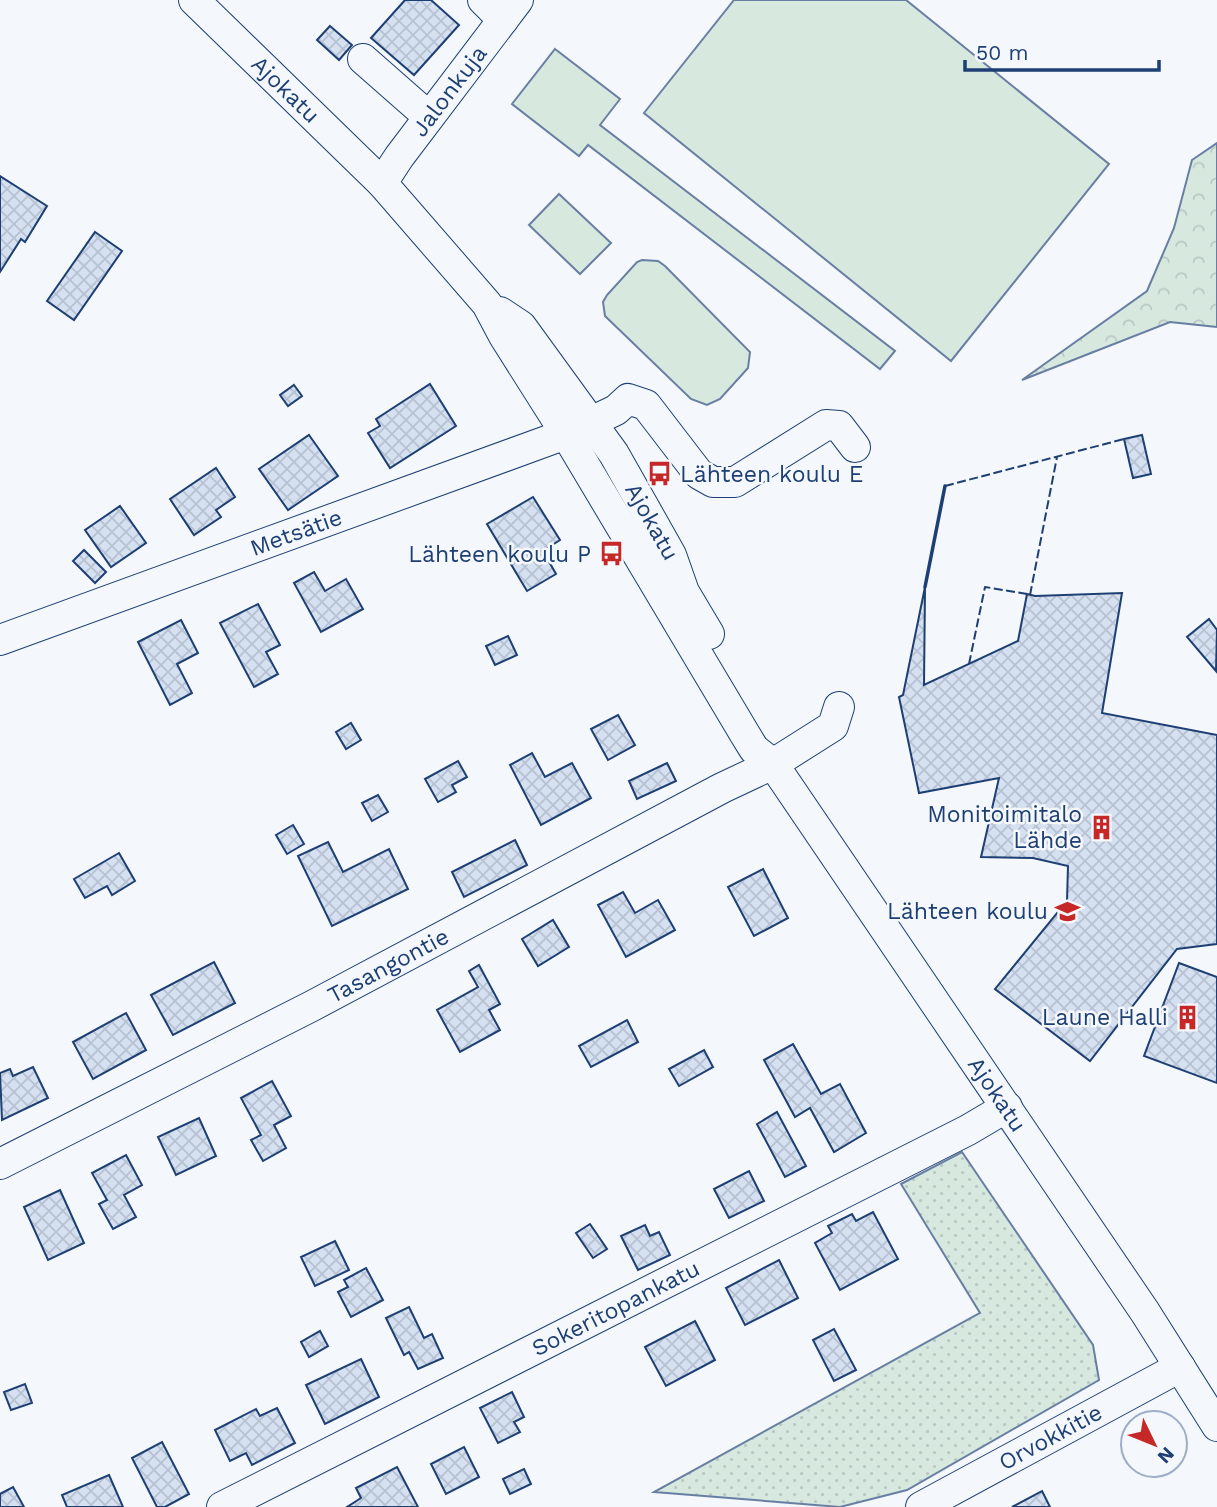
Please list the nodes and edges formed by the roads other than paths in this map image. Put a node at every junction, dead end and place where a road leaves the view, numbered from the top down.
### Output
1 (194, 0) edge
2 (501, 7) edge
3 (362, 59) dead end
4 (429, 117) junction
5 (382, 183) junction
6 (578, 428) junction
7 (855, 447) dead end
8 (0, 640) edge
9 (839, 707) dead end
10 (774, 764) junction
11 (1007, 1107) junction
12 (0, 1164) edge
13 (1181, 1367) junction
14 (1217, 1426) edge
15 (222, 1507) edge
16 (921, 1507) edge

1 - 5 street, Ajokatu
2 - 4 street, Jalonkuja
3 - 4 street
4 - 5 street, Jalonkuja
5 - 6 street, Ajokatu
6 - 7 street, Metsätie
6 - 8 street, Metsätie
6 - 10 street, Ajokatu
9 - 10 street, Tasangontie
10 - 11 street, Ajokatu
10 - 12 street, Tasangontie
11 - 13 street, Ajokatu
11 - 15 street, Sokeritopankatu
13 - 14 street, Ajokatu
13 - 16 street, Orvokkitie

